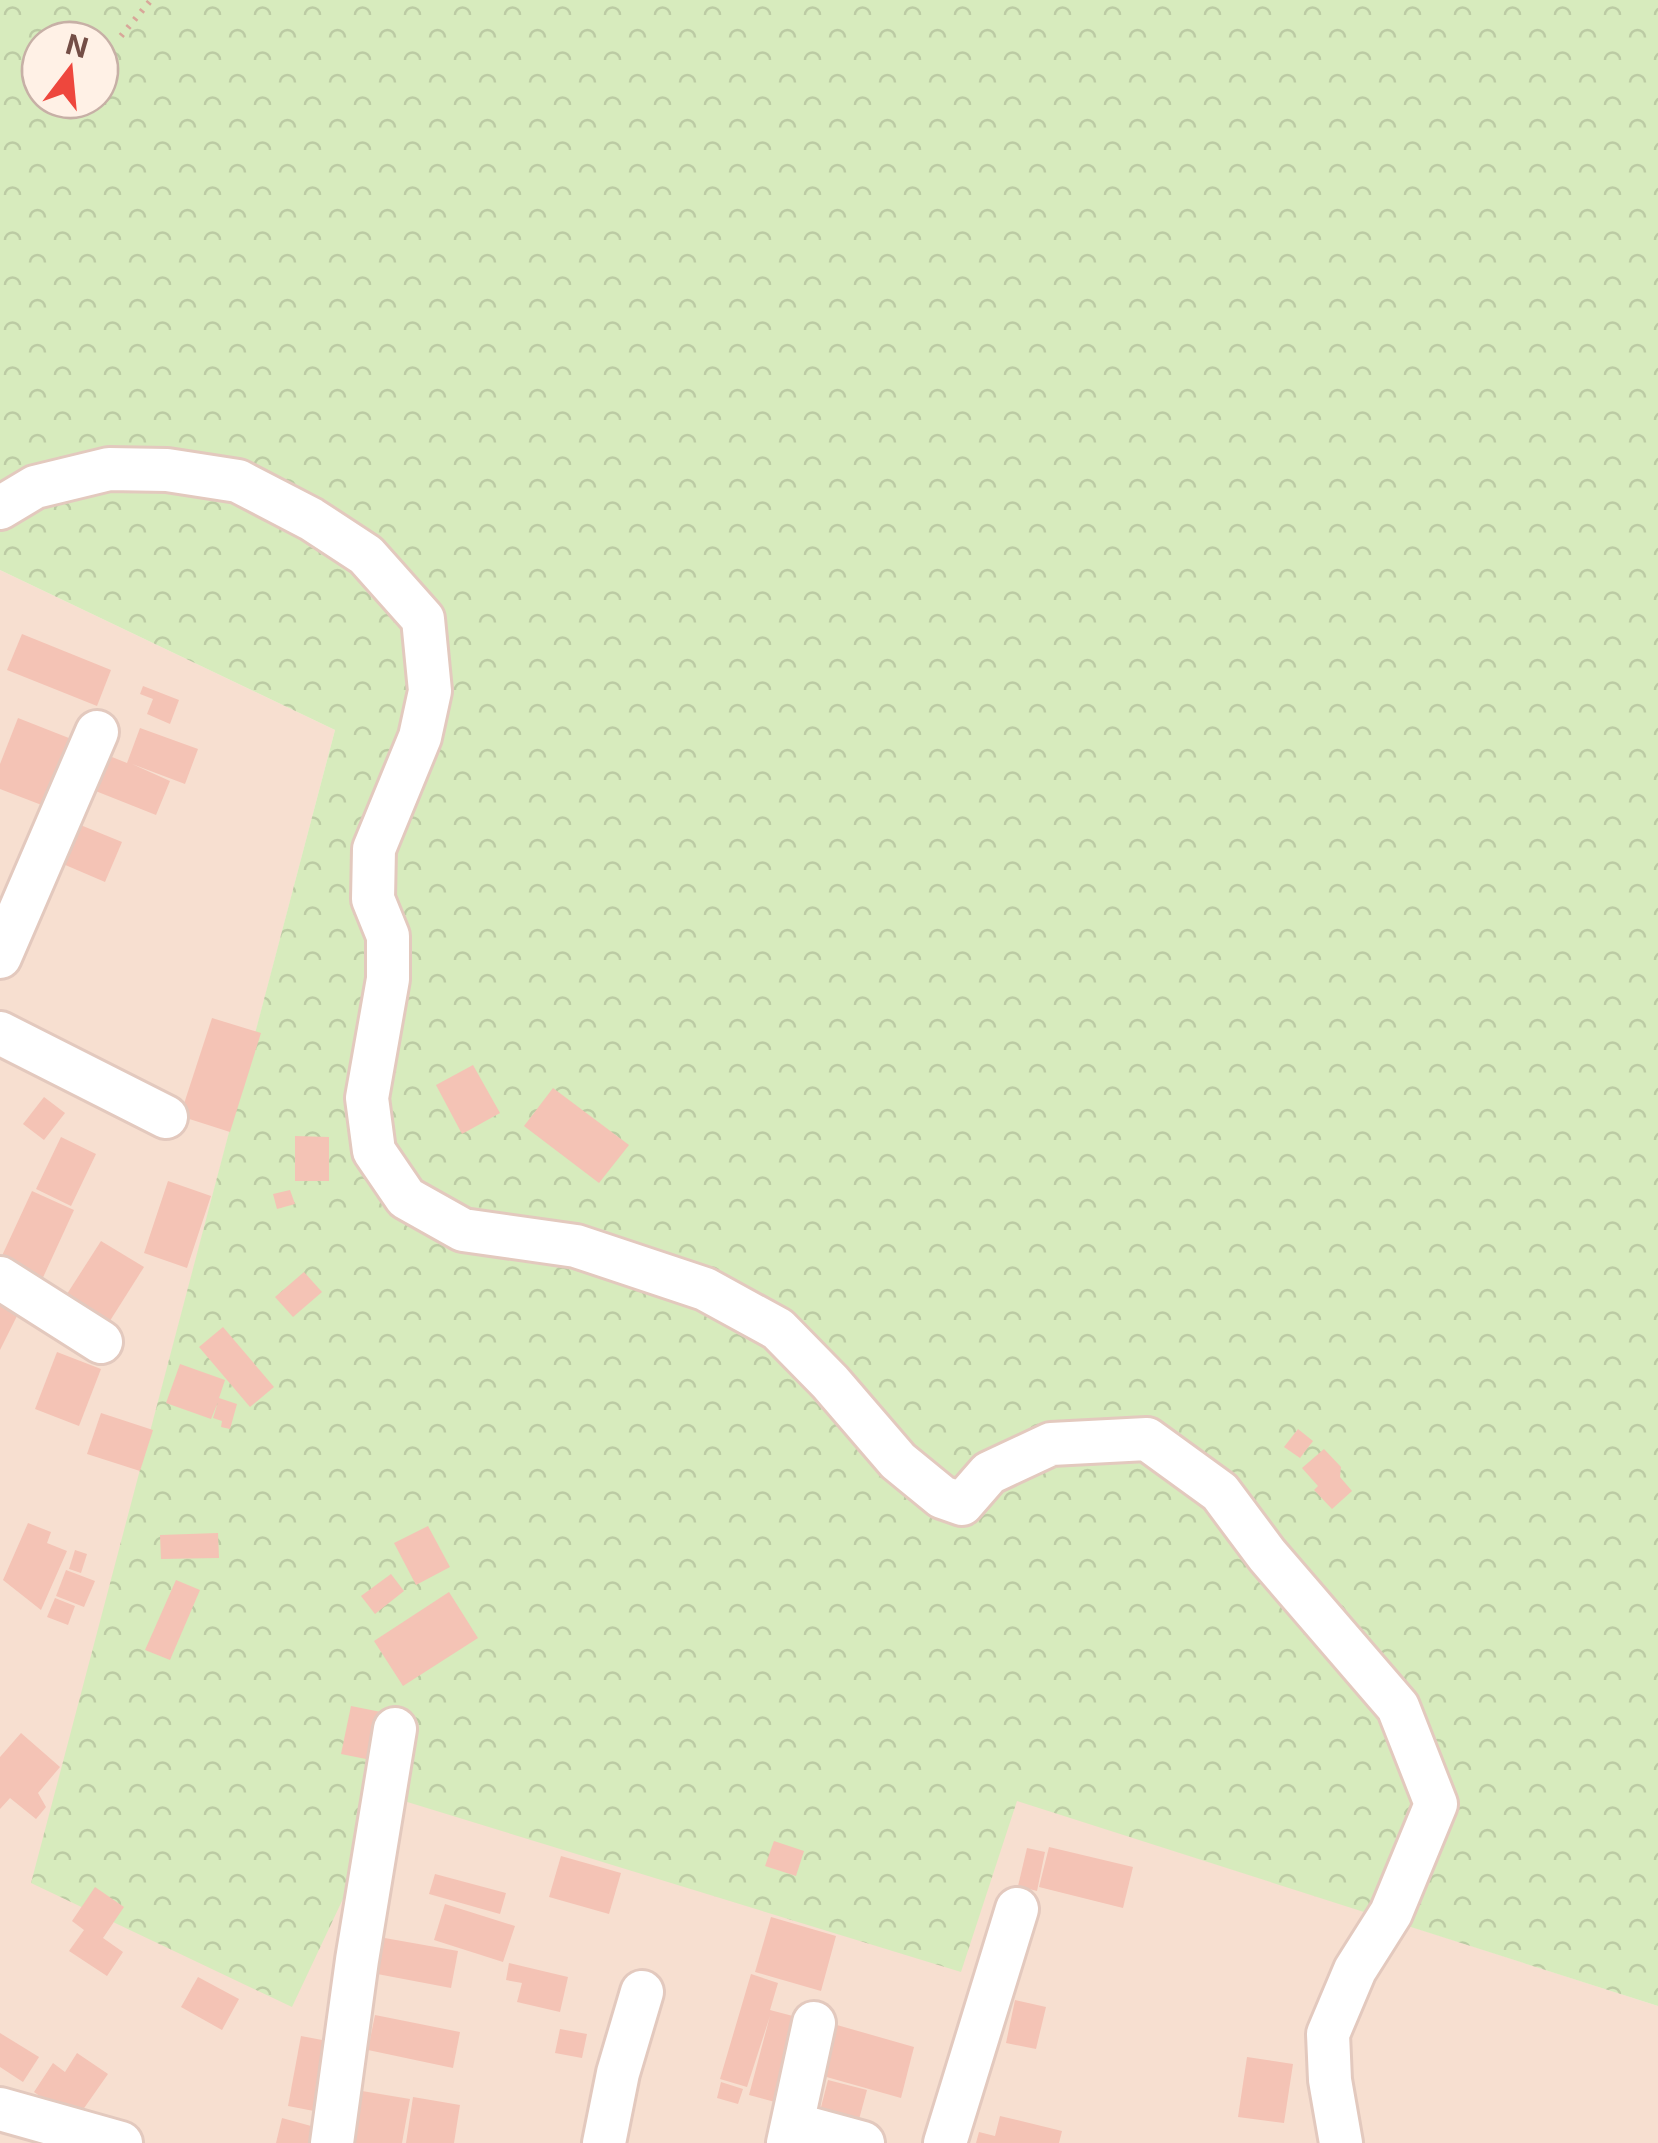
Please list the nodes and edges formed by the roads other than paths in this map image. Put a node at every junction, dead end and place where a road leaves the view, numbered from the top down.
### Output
1 (0, 508) edge
2 (97, 732) dead end
3 (0, 956) edge
4 (1, 1035) edge
5 (166, 1117) dead end
6 (0, 1278) edge
7 (101, 1342) dead end
8 (395, 1729) dead end
9 (1017, 1909) dead end
10 (642, 1992) dead end
11 (814, 2023) dead end
12 (0, 2109) edge
13 (790, 2134) edge
14 (121, 2143) edge
15 (332, 2143) edge
16 (604, 2143) edge
17 (864, 2143) edge
18 (945, 2143) edge
19 (1342, 2143) edge

1 - 19 street
2 - 3 street
4 - 5 street
6 - 7 street
8 - 15 street
9 - 18 street
10 - 16 street
11 - 13 street
12 - 14 street
13 - 17 street

